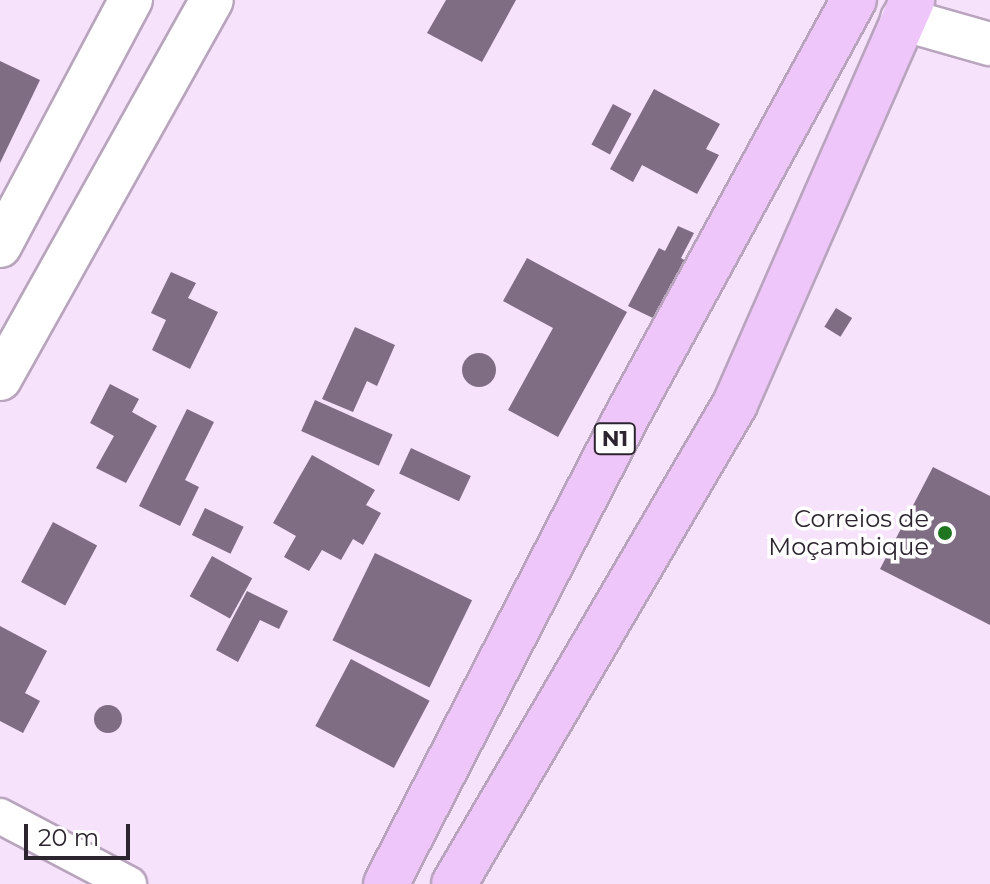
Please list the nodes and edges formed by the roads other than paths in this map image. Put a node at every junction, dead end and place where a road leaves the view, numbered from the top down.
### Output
1 (131, 0) edge
2 (212, 0) edge
3 (854, 0) edge
4 (947, 0) edge
5 (900, 6) edge
6 (988, 43) edge
7 (0, 246) edge
8 (0, 379) edge
9 (0, 816) edge
10 (129, 884) edge
11 (386, 884) edge
12 (454, 884) edge

1 - 7 street
2 - 8 street
3 - 11 highway, N1
4 - 6 street
5 - 6 street
5 - 12 highway
9 - 10 street

